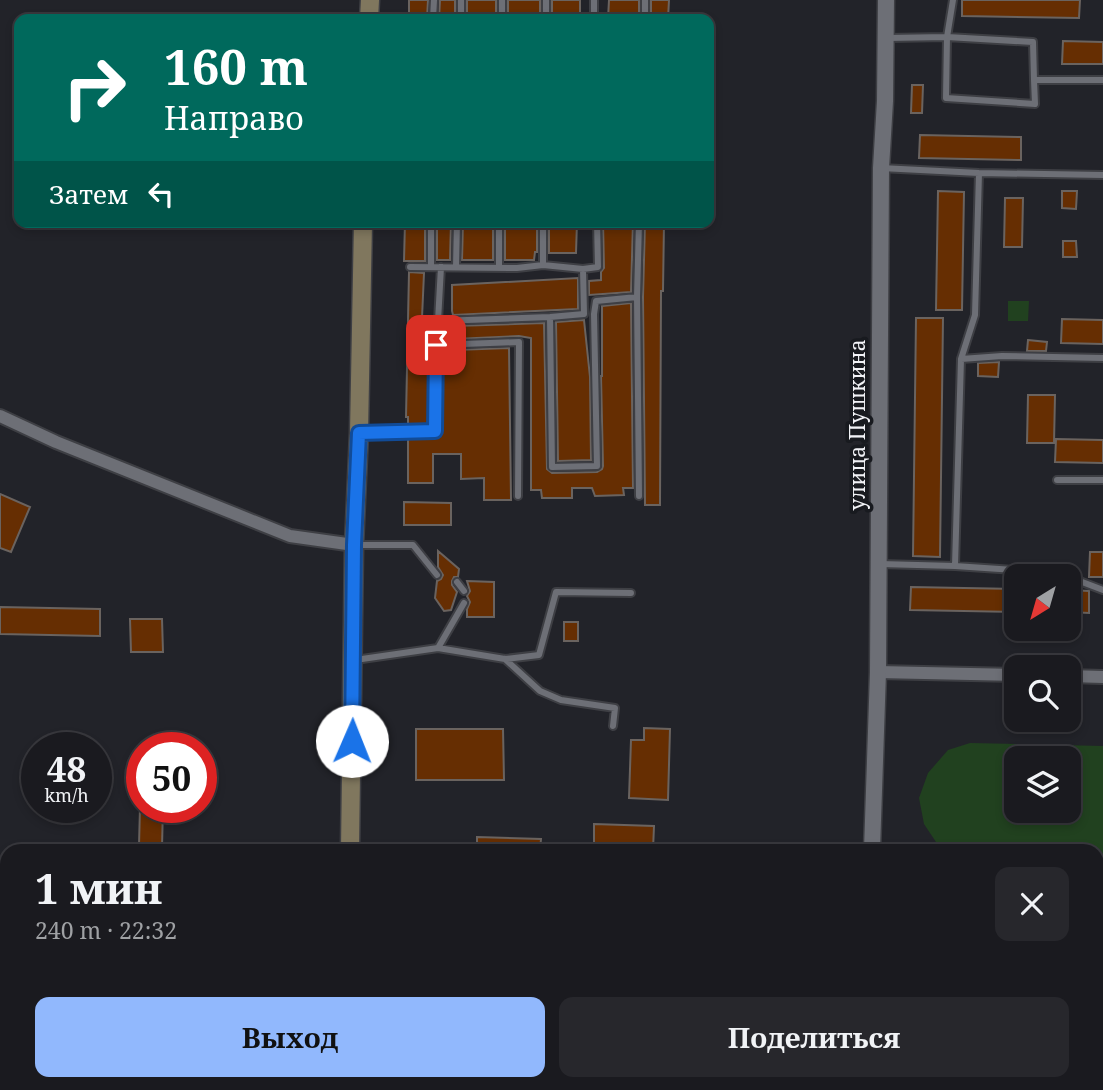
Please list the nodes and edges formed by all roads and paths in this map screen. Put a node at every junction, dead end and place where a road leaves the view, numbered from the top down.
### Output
1 (886, 0) edge
2 (953, 0) edge
3 (947, 37) junction
4 (885, 38) junction
5 (1034, 80) junction
6 (1103, 80) edge
7 (881, 168) junction
8 (979, 173) junction
9 (1103, 175) edge
10 (363, 228) edge
11 (431, 228) edge
12 (457, 228) edge
13 (499, 228) edge
14 (544, 228) edge
15 (597, 228) edge
16 (639, 228) edge
17 (543, 265) junction
18 (410, 267) dead end
19 (431, 267) junction
20 (441, 267) junction
21 (456, 267) junction
22 (499, 268) junction
23 (583, 268) junction
24 (637, 297) junction
25 (584, 314) junction
26 (594, 314) junction
27 (550, 317) junction
28 (438, 321) junction
29 (436, 345) junction
30 (1103, 358) edge
31 (961, 359) junction
32 (0, 416) edge
33 (359, 433) junction
34 (1057, 480) dead end
35 (1103, 480) edge
36 (518, 496) dead end
37 (639, 496) dead end
38 (354, 545) junction
39 (878, 564) junction
40 (955, 566) junction
41 (1004, 569) edge
42 (438, 575) dead end
43 (457, 582) dead end
44 (1082, 582) edge
45 (1103, 590) edge
46 (464, 591) dead end
47 (631, 593) dead end
48 (464, 603) dead end
49 (438, 648) junction
50 (505, 659) junction
51 (353, 660) junction
52 (878, 672) junction
53 (1004, 675) edge
54 (1081, 676) edge
55 (1103, 677) edge
56 (613, 726) dead end
57 (350, 844) edge
58 (872, 844) edge

1 - 4 street, улица Пушкина
2 - 3 lane
3 - 4 lane
3 - 5 lane
3 - 5 lane
4 - 7 street, улица Пушкина
5 - 6 lane
7 - 8 lane
7 - 39 street, улица Пушкина
8 - 9 lane
8 - 31 lane
10 - 33 main road
11 - 19 lane
12 - 21 lane
13 - 22 lane
14 - 17 lane
15 - 23 lane
16 - 24 lane
17 - 22 lane
17 - 23 lane
18 - 19 lane
19 - 20 lane
20 - 21 lane
20 - 28 lane
21 - 22 lane
23 - 25 lane
24 - 26 lane
24 - 37 lane
25 - 26 lane
25 - 27 lane
26 - 27 lane
27 - 28 lane
28 - 29 lane
29 - 33 lane
29 - 36 lane
30 - 31 lane
31 - 40 lane
32 - 38 street
33 - 38 main road
34 - 35 lane
38 - 42 lane
38 - 51 main road
39 - 40 lane
39 - 52 street, улица Пушкина
40 - 41 lane
43 - 46 lane
44 - 45 lane
47 - 50 lane
48 - 49 lane
49 - 50 lane
49 - 51 lane
50 - 56 lane
51 - 57 main road
52 - 53 street
52 - 58 street, улица Пушкина
54 - 55 street

